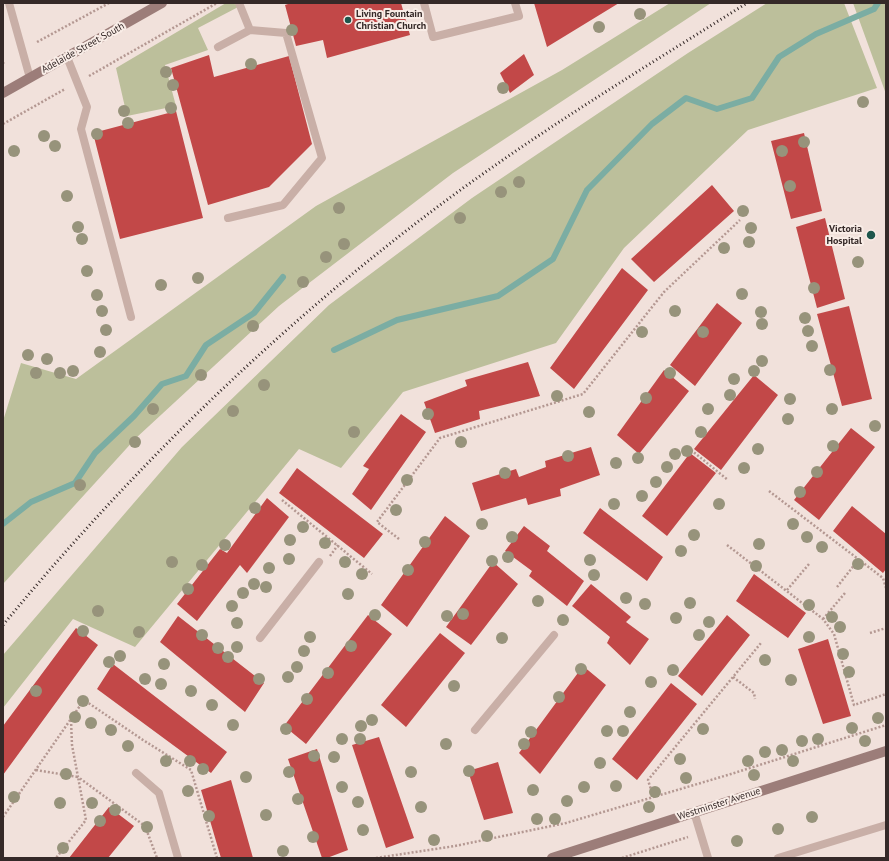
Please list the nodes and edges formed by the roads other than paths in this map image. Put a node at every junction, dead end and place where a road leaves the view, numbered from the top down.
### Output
1 (9, 3) edge
2 (162, 3) edge
3 (239, 3) edge
4 (424, 3) edge
5 (515, 3) edge
6 (250, 30) junction
7 (218, 47) dead end
8 (67, 57) junction
9 (30, 78) junction
10 (3, 93) edge
11 (228, 218) dead end
12 (131, 317) dead end
13 (319, 562) dead end
14 (554, 635) dead end
15 (260, 638) dead end
16 (475, 730) dead end
17 (886, 751) edge
18 (136, 773) dead end
19 (694, 812) junction
20 (886, 825) edge
21 (789, 856) edge
22 (178, 858) edge
23 (552, 858) edge
24 (708, 858) edge
25 (778, 858) edge

1 - 9 lane
2 - 8 street, Adelaide Street South
3 - 6 lane
4 - 5 lane
6 - 7 lane
6 - 11 lane
8 - 9 street, Adelaide Street South
8 - 12 lane
9 - 10 street, Adelaide Street South
13 - 15 lane
14 - 16 lane
17 - 19 street, Westminster Avenue
18 - 22 lane
19 - 23 street, Westminster Avenue
19 - 24 lane
20 - 21 lane
21 - 25 lane

